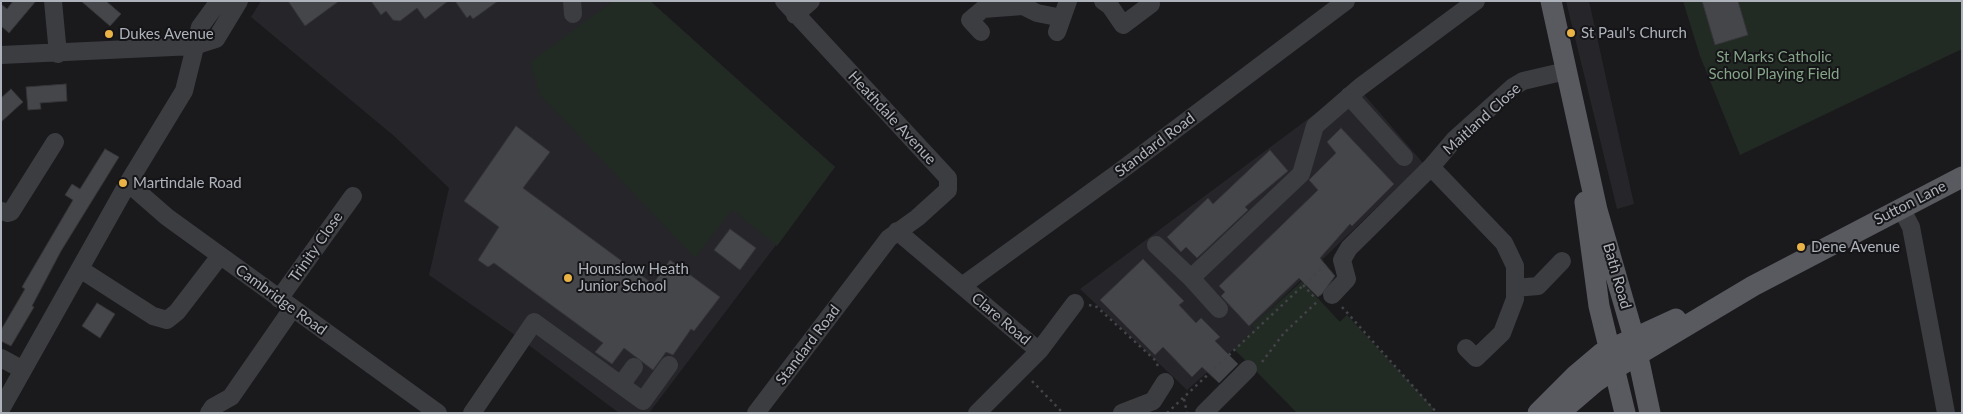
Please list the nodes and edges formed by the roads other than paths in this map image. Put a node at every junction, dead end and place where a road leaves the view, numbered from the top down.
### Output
1 (53, 1) edge
2 (219, 1) edge
3 (239, 1) edge
4 (811, 1) edge
5 (1068, 1) edge
6 (1077, 1) edge
7 (1084, 1) edge
8 (1104, 1) edge
9 (1346, 1) edge
10 (1476, 1) edge
11 (1551, 1) edge
12 (1151, 4) dead end
13 (790, 8) edge
14 (981, 32) dead end
15 (194, 46) junction
16 (58, 54) junction
17 (1, 55) edge
18 (1566, 71) junction
19 (1349, 96) junction
20 (1580, 139) junction
21 (55, 142) dead end
22 (1404, 157) dead end
23 (1431, 167) junction
24 (1962, 177) edge
25 (128, 183) junction
26 (353, 196) dead end
27 (1901, 208) junction
28 (1, 210) edge
29 (897, 231) junction
30 (1156, 245) dead end
31 (220, 256) junction
32 (1562, 261) dead end
33 (80, 269) junction
34 (1191, 278) junction
35 (962, 286) junction
36 (1515, 288) junction
37 (1325, 297) road end
38 (1075, 303) road end
39 (286, 304) junction
40 (1219, 309) dead end
41 (1466, 348) dead end
42 (1039, 351) junction
43 (1623, 353) junction
44 (1, 358) edge
45 (669, 365) dead end
46 (634, 368) dead end
47 (1248, 369) road end
48 (23, 370) junction
49 (1165, 382) road end
50 (621, 385) junction
51 (1158, 407) edge
52 (1, 409) edge
53 (209, 413) edge
54 (438, 413) edge
55 (472, 413) edge
56 (756, 413) edge
57 (977, 413) edge
58 (1122, 413) edge
59 (1204, 413) edge
60 (1538, 413) edge
61 (1559, 413) edge
62 (1625, 413) edge
63 (1635, 413) edge
64 (1650, 413) edge
65 (1946, 413) edge

1 - 16 street
2 - 15 street
3 - 15 street
4 - 13 street
5 - 14 street
6 - 7 street
8 - 12 street
9 - 35 street, Standard Road
10 - 19 street
11 - 18 main road, Bath Road
13 - 29 street, Heathdale Avenue
15 - 16 street
15 - 25 street
16 - 17 street
18 - 20 main road, Bath Road
18 - 23 street, Maitland Close
19 - 22 street
19 - 34 street
20 - 43 main road, Bath Road
20 - 43 main road, Bath Road
21 - 28 street
23 - 36 street, Maitland Close
23 - 37 street, Maitland Close
24 - 27 main road, Sutton Lane
25 - 31 street, Cambridge Road
25 - 33 street
26 - 39 street, Trinity Close
27 - 43 main road, Sutton Lane
27 - 65 street
29 - 35 street, Clare Road
29 - 56 street, Standard Road
30 - 34 street
31 - 33 street
31 - 39 street, Cambridge Road
32 - 36 street
33 - 48 street
34 - 40 street
35 - 42 street, Clare Road
36 - 41 street, Maitland Close
38 - 42 street
39 - 53 street, Trinity Close
39 - 54 street, Cambridge Road
42 - 57 street, Clare Road
43 - 60 main road
43 - 61 main road
43 - 62 main road, Bath Road
43 - 63 main road
43 - 64 main road, Bath Road
44 - 48 street
45 - 50 street
46 - 50 street
47 - 59 street
48 - 52 street
49 - 51 street
50 - 55 street
51 - 58 street

